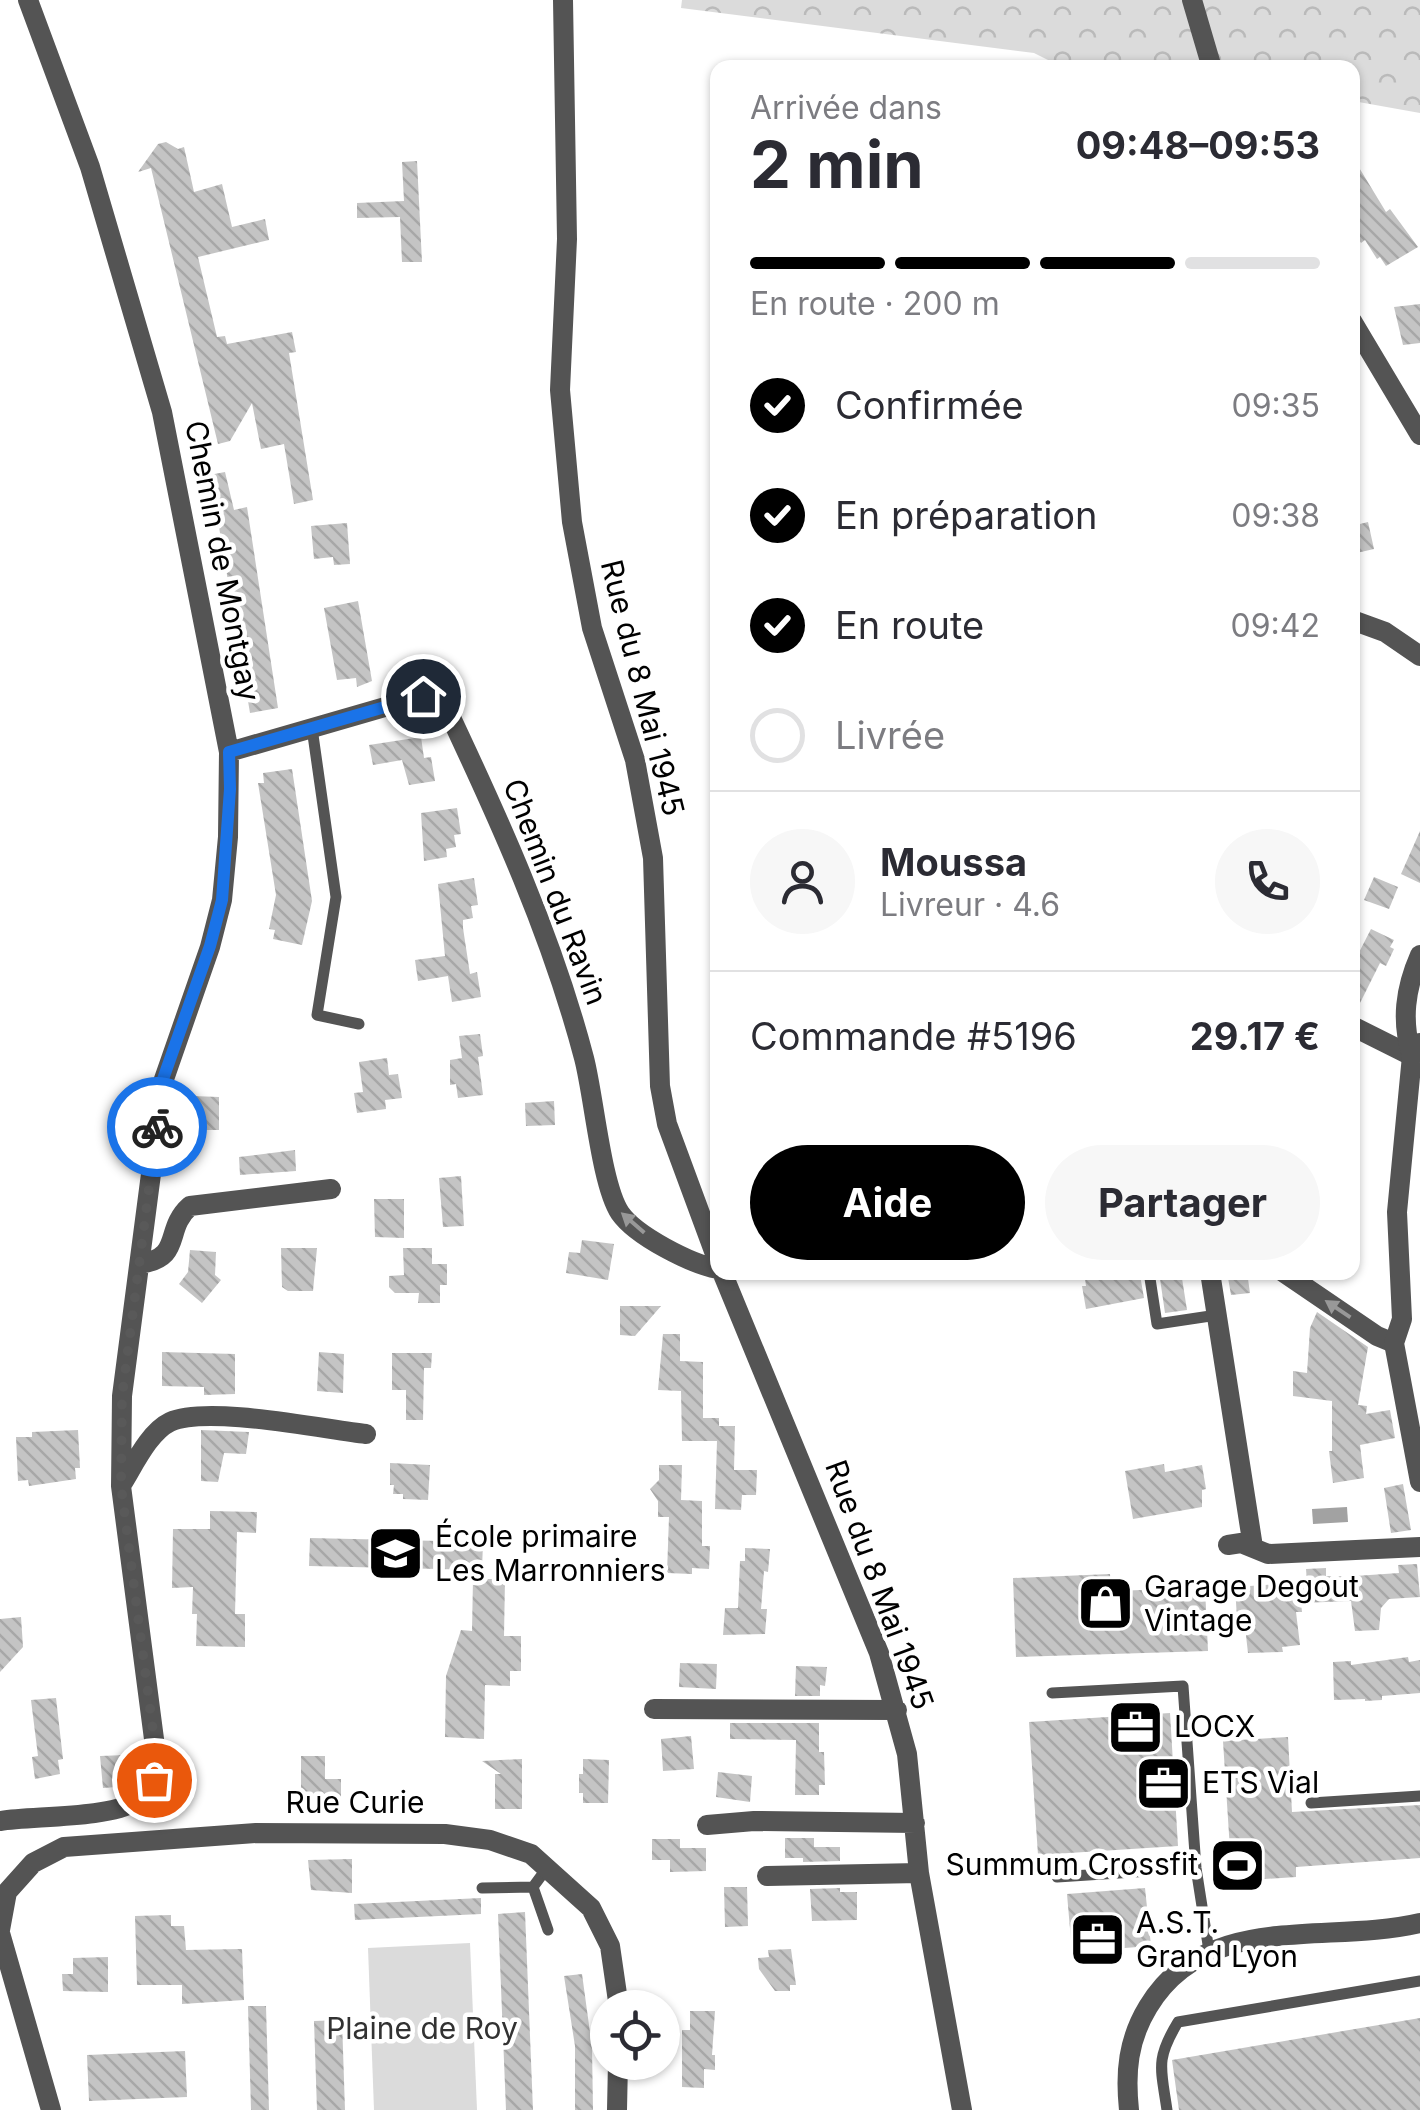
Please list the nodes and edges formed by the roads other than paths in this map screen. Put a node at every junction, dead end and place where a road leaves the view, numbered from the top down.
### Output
1 (28, 0) edge
2 (563, 0) edge
3 (1192, 0) edge
4 (1210, 60) edge
5 (1360, 334) edge
6 (1420, 435) edge
7 (1360, 623) edge
8 (1420, 656) edge
9 (312, 728) junction
10 (229, 752) junction
11 (1420, 955) edge
12 (1415, 1003) edge
13 (359, 1024) dead end
14 (1360, 1029) edge
15 (1416, 1050) edge
16 (331, 1189) dead end
17 (710, 1243) edge
18 (140, 1264) junction
19 (710, 1267) edge
20 (724, 1280) edge
21 (1150, 1280) edge
22 (1211, 1280) edge
23 (1295, 1280) edge
24 (1217, 1315) junction
25 (1394, 1343) junction
26 (366, 1434) dead end
27 (1420, 1482) edge
28 (121, 1486) junction
29 (1228, 1544) dead end
30 (1420, 1546) edge
31 (1253, 1547) junction
32 (1052, 1694) dead end
33 (654, 1709) dead end
34 (898, 1710) junction
35 (1420, 1796) edge
36 (1310, 1803) dead end
37 (0, 1821) edge
38 (915, 1822) junction
39 (707, 1826) dead end
40 (547, 1868) junction
41 (1196, 1868) junction
42 (919, 1873) junction
43 (766, 1876) dead end
44 (1057, 1877) dead end
45 (533, 1887) junction
46 (482, 1888) dead end
47 (3, 1889) edge
48 (1420, 1923) edge
49 (548, 1930) dead end
50 (0, 1932) edge
51 (1209, 1951) junction
52 (1420, 1982) edge
53 (616, 1990) edge
54 (618, 2080) edge
55 (51, 2110) edge
56 (617, 2110) edge
57 (962, 2110) edge
58 (1129, 2110) edge
59 (1167, 2110) edge

1 - 10 street, Chemin de Montgay
2 - 17 street, Rue du 8 Mai 1945
3 - 4 street
5 - 6 street
7 - 8 street
9 - 10 street, Chemin du Ravin
9 - 13 lane
19 -> 9 street, Chemin du Ravin
10 - 18 street, Chemin de Montgay
11 - 12 street
12 - 15 street
14 - 15 street
15 - 25 street
16 - 18 street
18 - 28 street, Chemin de Montgay
20 - 34 street, Rue du 8 Mai 1945
21 - 24 lane
22 - 24 street
25 -> 23 street
24 - 31 street
25 - 27 street
26 - 28 street
28 - 37 street, Chemin de Montgay
29 - 31 street
30 - 31 street
32 - 41 lane
33 - 34 street
34 - 38 street, Rue du 8 Mai 1945
35 - 36 lane
38 - 39 street
38 - 42 street, Rue du 8 Mai 1945
40 - 45 lane
40 - 47 street, Rue Curie
40 - 53 street, Rue Curie
41 - 44 lane
41 - 51 lane
42 - 43 street
42 - 57 street, Rue du 8 Mai 1945
45 - 46 lane
45 - 49 lane
47 - 50 street
48 - 51 street
50 - 55 street
51 - 58 street
52 - 59 lane
54 - 56 street

